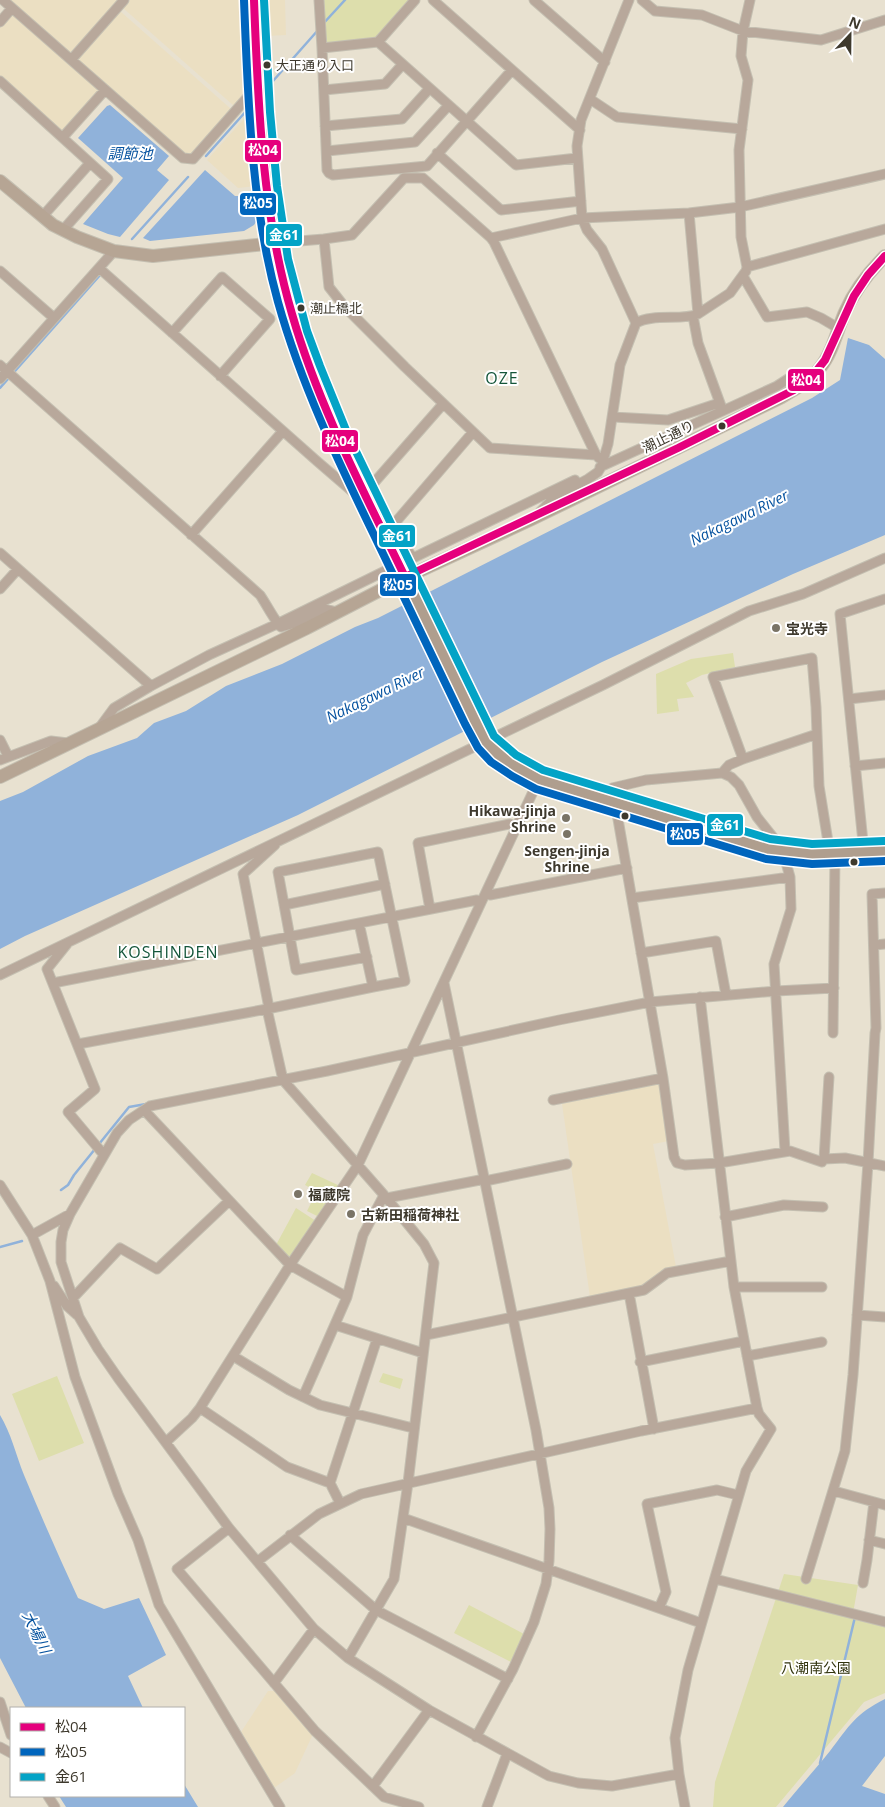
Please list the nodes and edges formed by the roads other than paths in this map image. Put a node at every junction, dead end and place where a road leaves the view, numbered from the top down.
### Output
1 (3, 0) edge
2 (124, 0) edge
3 (254, 0) edge
4 (258, 0) edge
5 (319, 0) edge
6 (415, 0) edge
7 (433, 0) edge
8 (534, 0) edge
9 (629, 0) edge
10 (642, 0) edge
11 (750, 0) edge
12 (12, 8) junction
13 (885, 20) edge
14 (0, 22) edge
15 (743, 31) junction
16 (378, 42) junction
17 (322, 48) junction
18 (71, 60) junction
19 (605, 62) junction
20 (402, 65) junction
21 (512, 70) junction
22 (0, 81) edge
23 (260, 87) junction
24 (429, 89) junction
25 (105, 90) junction
26 (324, 90) junction
27 (590, 99) junction
28 (448, 106) junction
29 (466, 122) junction
30 (325, 126) junction
31 (742, 129) junction
32 (580, 130) junction
33 (63, 137) junction
34 (327, 151) junction
35 (437, 154) junction
36 (578, 158) junction
37 (90, 163) junction
38 (885, 174) edge
39 (2, 187) edge
40 (581, 201) junction
41 (740, 208) junction
42 (689, 213) junction
43 (42, 217) junction
44 (582, 218) junction
45 (63, 230) junction
46 (885, 230) edge
47 (491, 238) junction
48 (324, 239) junction
49 (275, 243) junction
50 (114, 251) junction
51 (885, 256) edge
52 (99, 268) junction
53 (0, 271) edge
54 (746, 271) junction
55 (695, 315) junction
56 (54, 318) junction
57 (636, 322) junction
58 (838, 328) junction
59 (172, 333) junction
60 (8, 372) edge
61 (220, 376) junction
62 (791, 377) dead end
63 (0, 379) edge
64 (443, 404) junction
65 (721, 407) junction
66 (613, 417) junction
67 (283, 431) junction
68 (473, 432) junction
69 (600, 461) junction
70 (365, 493) junction
71 (532, 519) junction
72 (388, 531) junction
73 (191, 535) junction
74 (0, 553) edge
75 (885, 558) edge
76 (18, 569) junction
77 (385, 571) dead end
78 (408, 582) junction
79 (0, 589) edge
80 (885, 599) edge
81 (337, 612) junction
82 (277, 624) junction
83 (151, 686) junction
84 (885, 695) edge
85 (849, 699) junction
86 (99, 729) junction
87 (817, 734) junction
88 (484, 739) junction
89 (0, 740) edge
90 (68, 743) junction
91 (4, 758) edge
92 (743, 759) junction
93 (885, 763) edge
94 (855, 766) junction
95 (722, 773) junction
96 (0, 777) edge
97 (539, 778) junction
98 (612, 801) junction
99 (517, 827) junction
100 (278, 842) junction
101 (885, 851) edge
102 (783, 852) junction
103 (864, 852) junction
104 (833, 854) junction
105 (627, 868) junction
106 (790, 877) junction
107 (385, 884) junction
108 (885, 893) edge
109 (486, 894) junction
110 (632, 898) junction
111 (481, 902) junction
112 (284, 905) junction
113 (430, 910) junction
114 (392, 917) junction
115 (360, 923) junction
116 (290, 937) junction
117 (68, 942) junction
118 (257, 944) junction
119 (885, 944) edge
120 (875, 945) junction
121 (641, 953) junction
122 (367, 957) junction
123 (0, 975) edge
124 (444, 982) junction
125 (53, 983) junction
126 (373, 987) junction
127 (834, 988) junction
128 (776, 991) junction
129 (726, 995) junction
130 (700, 997) junction
131 (650, 1002) junction
132 (268, 1009) junction
133 (833, 1032) dead end
134 (457, 1043) junction
135 (78, 1044) junction
136 (411, 1052) junction
137 (829, 1077) dead end
138 (663, 1078) junction
139 (283, 1080) junction
140 (553, 1100) dead end
141 (144, 1110) junction
142 (785, 1151) junction
143 (104, 1155) junction
144 (824, 1159) junction
145 (868, 1162) junction
146 (719, 1163) junction
147 (567, 1164) dead end
148 (358, 1165) junction
149 (885, 1166) edge
150 (485, 1180) junction
151 (0, 1185) edge
152 (386, 1197) junction
153 (229, 1201) junction
154 (824, 1207) dead end
155 (70, 1214) junction
156 (725, 1217) junction
157 (32, 1235) junction
158 (730, 1261) junction
159 (290, 1265) junction
160 (50, 1281) junction
161 (734, 1287) junction
162 (822, 1287) dead end
163 (629, 1293) junction
164 (347, 1297) junction
165 (73, 1298) junction
166 (857, 1315) junction
167 (79, 1317) junction
168 (513, 1317) junction
169 (885, 1317) edge
170 (335, 1325) junction
171 (426, 1334) junction
172 (377, 1339) junction
173 (744, 1341) junction
174 (822, 1342) dead end
175 (423, 1353) junction
176 (233, 1356) junction
177 (747, 1356) junction
178 (640, 1362) junction
179 (303, 1397) junction
180 (200, 1408) junction
181 (757, 1408) junction
182 (353, 1414) junction
183 (413, 1428) junction
184 (654, 1429) junction
185 (166, 1442) junction
186 (539, 1454) junction
187 (330, 1483) junction
188 (408, 1483) junction
189 (834, 1491) junction
190 (738, 1495) junction
191 (874, 1502) junction
192 (340, 1503) junction
193 (885, 1505) edge
194 (403, 1518) junction
195 (229, 1528) junction
196 (290, 1535) junction
197 (869, 1540) junction
198 (885, 1544) edge
199 (258, 1560) junction
200 (548, 1570) junction
201 (714, 1579) junction
202 (806, 1579) dead end
203 (863, 1583) dead end
204 (659, 1608) junction
205 (376, 1610) junction
206 (885, 1622) edge
207 (701, 1623) junction
208 (314, 1629) junction
209 (348, 1658) junction
210 (508, 1679) junction
211 (274, 1683) junction
212 (0, 1702) edge
213 (429, 1710) junction
214 (10, 1732) edge
215 (476, 1737) junction
216 (507, 1754) junction
217 (679, 1774) junction
218 (374, 1786) junction
219 (413, 1806) edge
220 (280, 1807) edge
221 (487, 1807) edge
222 (685, 1807) edge

1 - 12 street
2 - 18 street
3 - 23 main road
4 - 23 main road
5 - 17 street
6 - 16 street
7 - 21 street
8 - 19 street
9 - 19 street
10 - 15 street
11 - 15 street
12 - 14 street
12 - 18 street
13 - 15 street
15 - 31 street
16 - 17 street
16 - 20 street
17 - 26 street
18 - 25 street
19 - 27 street
20 - 24 street
20 - 26 street
21 - 29 street
21 - 32 street
22 - 33 street
23 - 25 street
23 - 49 main road
24 - 28 street
24 - 30 street
25 - 33 street
26 - 30 street
27 - 31 street
27 - 32 street
28 - 29 street
28 - 34 street
29 - 35 street
29 - 36 street
30 - 34 street
31 - 41 street
32 - 36 street
33 - 37 street
34 - 35 street
35 - 40 street
36 - 40 street
37 - 43 street
37 - 45 street
38 - 41 street
39 - 43 street
40 - 44 street
41 - 42 street
41 - 54 street
42 - 44 street
42 - 55 street
43 - 45 street
44 - 47 street
44 - 57 street
45 - 50 street
46 - 54 street
47 - 48 street
47 - 69 street
48 - 49 street
48 - 64 street
49 - 50 street
49 - 70 main road
50 - 52 street
51 - 58 street, 潮止通り
52 - 56 street
52 - 59 street
53 - 56 street
54 - 55 street
54 - 58 street
55 - 57 street
55 - 65 street
56 - 60 street
57 - 66 street
58 - 71 street, 潮止通り
59 - 61 street
59 - 61 street
60 - 63 street
60 - 73 street
61 - 67 street
62 - 65 street
64 - 68 street
64 - 70 street
65 - 66 street
65 - 69 street
66 - 69 street
67 - 70 street
67 - 73 street
68 - 69 street
68 - 72 street
69 - 71 street
69 - 72 street
70 - 72 main road
71 - 78 street, 潮止通り
72 - 78 main road
73 - 82 street
74 - 76 street
75 - 88 street
76 - 79 street
76 - 83 street
77 - 82 street
78 - 81 street, 潮止通り
78 - 88 main road
80 - 85 street
81 - 82 street
81 - 86 street, 潮止通り
82 - 83 street
83 - 86 street
84 - 85 street
85 - 94 street
86 - 90 street, 潮止通り
87 - 92 street
87 - 92 street
87 - 104 street
88 - 97 main road
88 - 100 street
89 - 91 street
90 - 91 street
90 - 96 street, 潮止通り
92 - 95 street
93 - 94 street
94 - 103 street
95 - 98 street
95 - 102 street
97 - 98 main road
97 - 99 street
98 - 102 main road
98 - 105 street
99 - 109 street
99 - 113 street
100 - 117 street
100 - 118 street
101 - 103 main road
102 - 104 main road
102 - 106 street
103 - 104 main road
104 - 127 street
105 - 109 street
105 - 110 street
106 - 110 street
106 - 128 street
107 - 112 street
107 - 112 street
107 - 114 street
108 - 120 street
109 - 111 street
110 - 121 street
111 - 113 street
111 - 124 street
112 - 116 street
113 - 114 street
114 - 115 street
114 - 126 street
115 - 116 street
115 - 122 street
116 - 118 street
116 - 122 street
117 - 123 street
117 - 125 street
118 - 125 street
118 - 132 street
119 - 120 street
120 - 145 street
121 - 129 street
121 - 131 street
122 - 126 street
124 - 134 street
124 - 136 street
125 - 135 street
126 - 132 street
127 - 128 street
127 - 133 street
128 - 129 street
128 - 142 street
129 - 130 street
130 - 131 street
130 - 146 street
131 - 134 street
131 - 138 street
132 - 135 street
132 - 139 street
134 - 136 street
134 - 150 street
135 - 143 street
136 - 139 street
136 - 148 street
137 - 144 street
138 - 140 street
138 - 146 street
139 - 141 street
139 - 148 street
141 - 143 street
141 - 153 street
142 - 144 street
142 - 146 street
143 - 155 street
144 - 145 street
145 - 149 street
145 - 166 street
146 - 156 street
147 - 150 street
148 - 152 street
148 - 159 street
150 - 152 street
150 - 168 street
151 - 157 street
152 - 164 street
152 - 171 street
153 - 159 street
153 - 165 street
154 - 156 street
155 - 157 street
155 - 165 street
156 - 158 street
157 - 160 street
158 - 161 street
158 - 163 street
159 - 164 street
159 - 176 street
160 - 167 street
160 - 220 street
161 - 162 street
161 - 173 street
163 - 168 street
163 - 178 street
164 - 170 street
165 - 167 street
166 - 169 street
166 - 189 street
167 - 185 street
168 - 171 street
168 - 186 street
170 - 172 street
170 - 179 street
171 - 175 street
172 - 175 street
172 - 182 street
173 - 177 street
173 - 178 street
174 - 177 street
175 - 183 street
176 - 179 street
176 - 180 street
177 - 181 street
178 - 184 street
179 - 182 street
180 - 185 street
180 - 187 street
181 - 184 street
181 - 190 street
182 - 183 street
182 - 187 street
183 - 188 street
184 - 186 street
185 - 195 street
186 - 188 street
186 - 200 street
187 - 192 street
188 - 192 street
188 - 194 street
189 - 191 street
189 - 202 street
190 - 201 street
190 - 204 street
191 - 193 street
191 - 197 street
192 - 196 street
194 - 200 street
194 - 205 street
195 - 199 street
195 - 211 street
196 - 199 street
196 - 205 street
197 - 198 street
197 - 203 street
199 - 208 street
200 - 204 street
200 - 210 street
201 - 206 street
201 - 207 street
204 - 207 street
205 - 209 street
205 - 210 street
207 - 217 street
208 - 209 street
208 - 211 street
209 - 213 street
210 - 215 street
211 - 218 street
212 - 214 street
213 - 215 street
213 - 218 street
215 - 216 street
216 - 217 street
216 - 221 street
217 - 222 street
218 - 219 street

